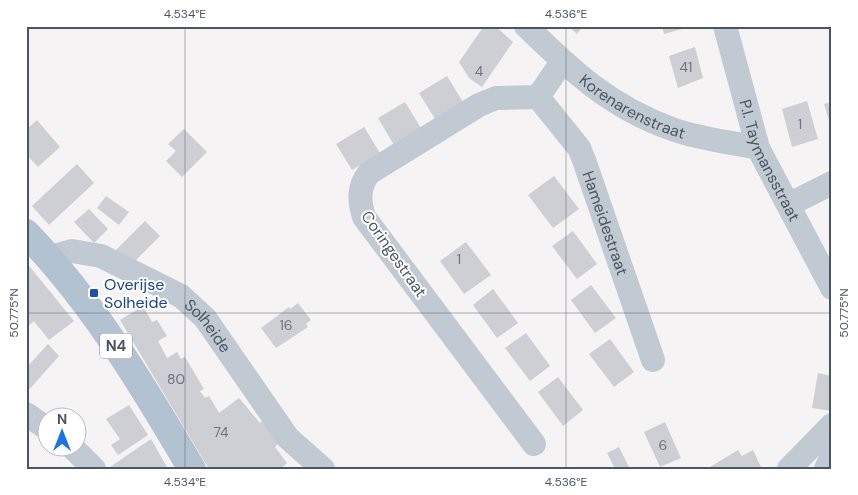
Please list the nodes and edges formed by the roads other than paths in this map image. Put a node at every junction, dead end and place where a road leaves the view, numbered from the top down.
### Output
1 (526, 26) edge
2 (725, 26) edge
3 (562, 62) junction
4 (538, 97) junction
5 (758, 148) junction
6 (832, 183) edge
7 (790, 204) junction
8 (26, 232) edge
9 (50, 257) junction
10 (832, 288) edge
11 (653, 360) dead end
12 (26, 414) edge
13 (38, 422) edge
14 (832, 425) edge
15 (534, 444) dead end
16 (832, 456) edge
17 (83, 458) edge
18 (94, 469) edge
19 (192, 469) edge
20 (323, 469) edge
21 (789, 469) edge
22 (826, 469) edge

1 - 3 street, Korenarenstraat
2 - 5 street, P.I. Taymansstraat
3 - 4 street
3 - 5 street, Korenarenstraat
4 - 11 street, Hameidestraat
4 - 15 street, Coringestraat
5 - 7 street, P.I. Taymansstraat
6 - 7 street
7 - 10 street, P.I. Taymansstraat
8 - 9 main road, N4
9 - 19 main road, N4
9 - 20 street, Solheide
12 - 13 street
14 - 21 street
16 - 22 street
17 - 18 street

